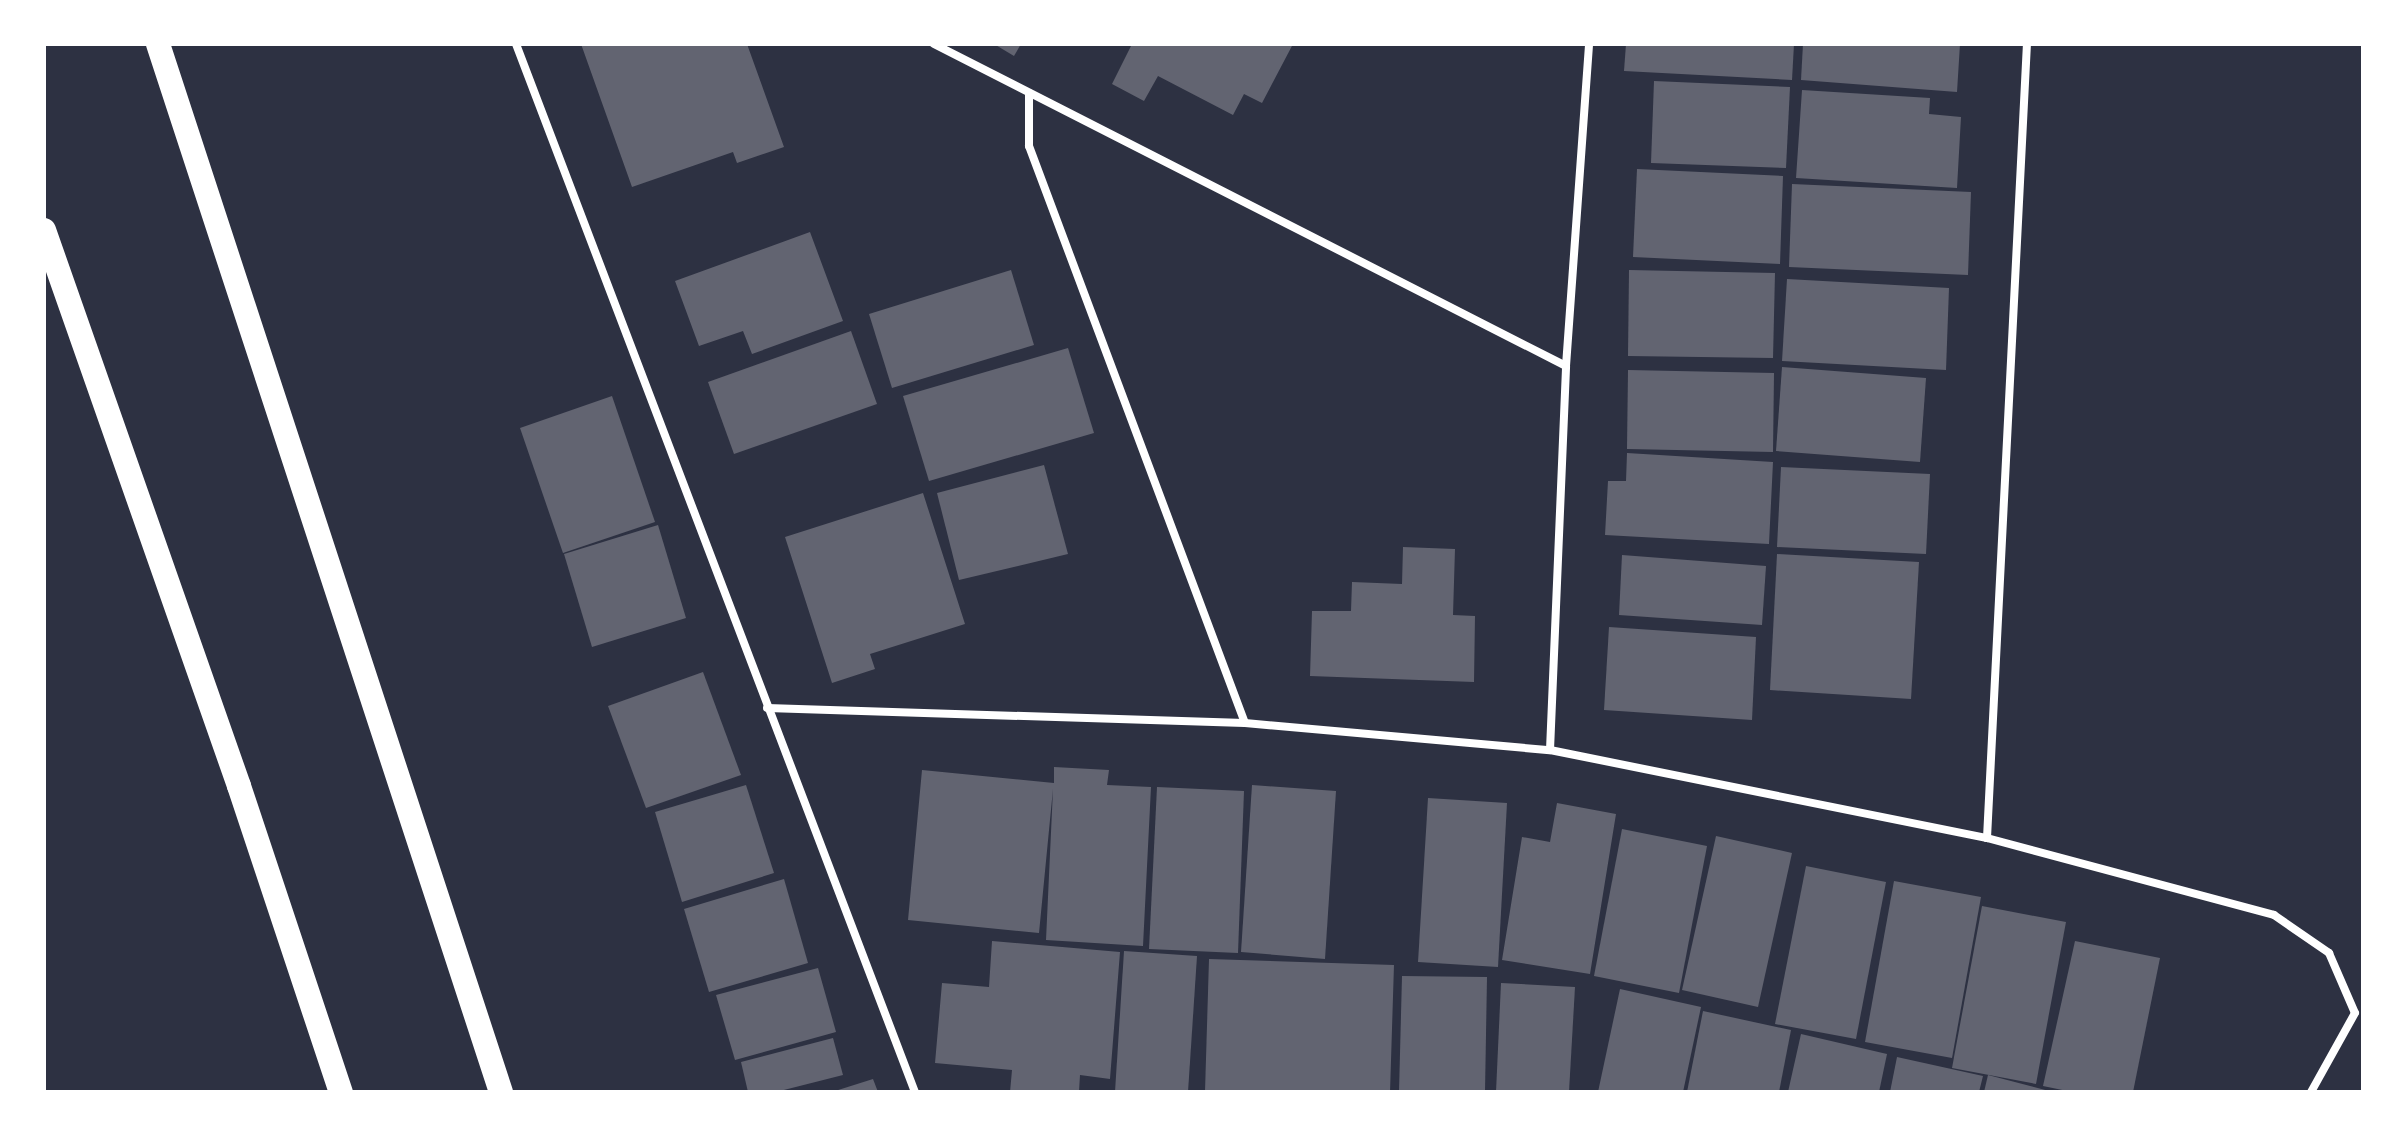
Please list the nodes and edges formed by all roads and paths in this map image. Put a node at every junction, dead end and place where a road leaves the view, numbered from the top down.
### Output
1 (158, 44) edge
2 (516, 44) edge
3 (934, 44) edge
4 (1589, 44) edge
5 (2027, 44) edge
6 (1029, 93) junction
7 (44, 230) edge
8 (1566, 366) junction
9 (767, 708) junction
10 (1245, 723) junction
11 (1550, 750) junction
12 (1987, 838) junction
13 (341, 1092) edge
14 (501, 1092) edge
15 (915, 1092) edge
16 (2311, 1092) edge

1 - 14 highway
2 - 9 street
3 - 6 street
4 - 8 street
5 - 12 street
6 - 8 street
6 - 10 street
7 - 13 highway
8 - 11 street
9 - 10 street
9 - 15 street
10 - 11 street
11 - 12 street
12 - 16 street

